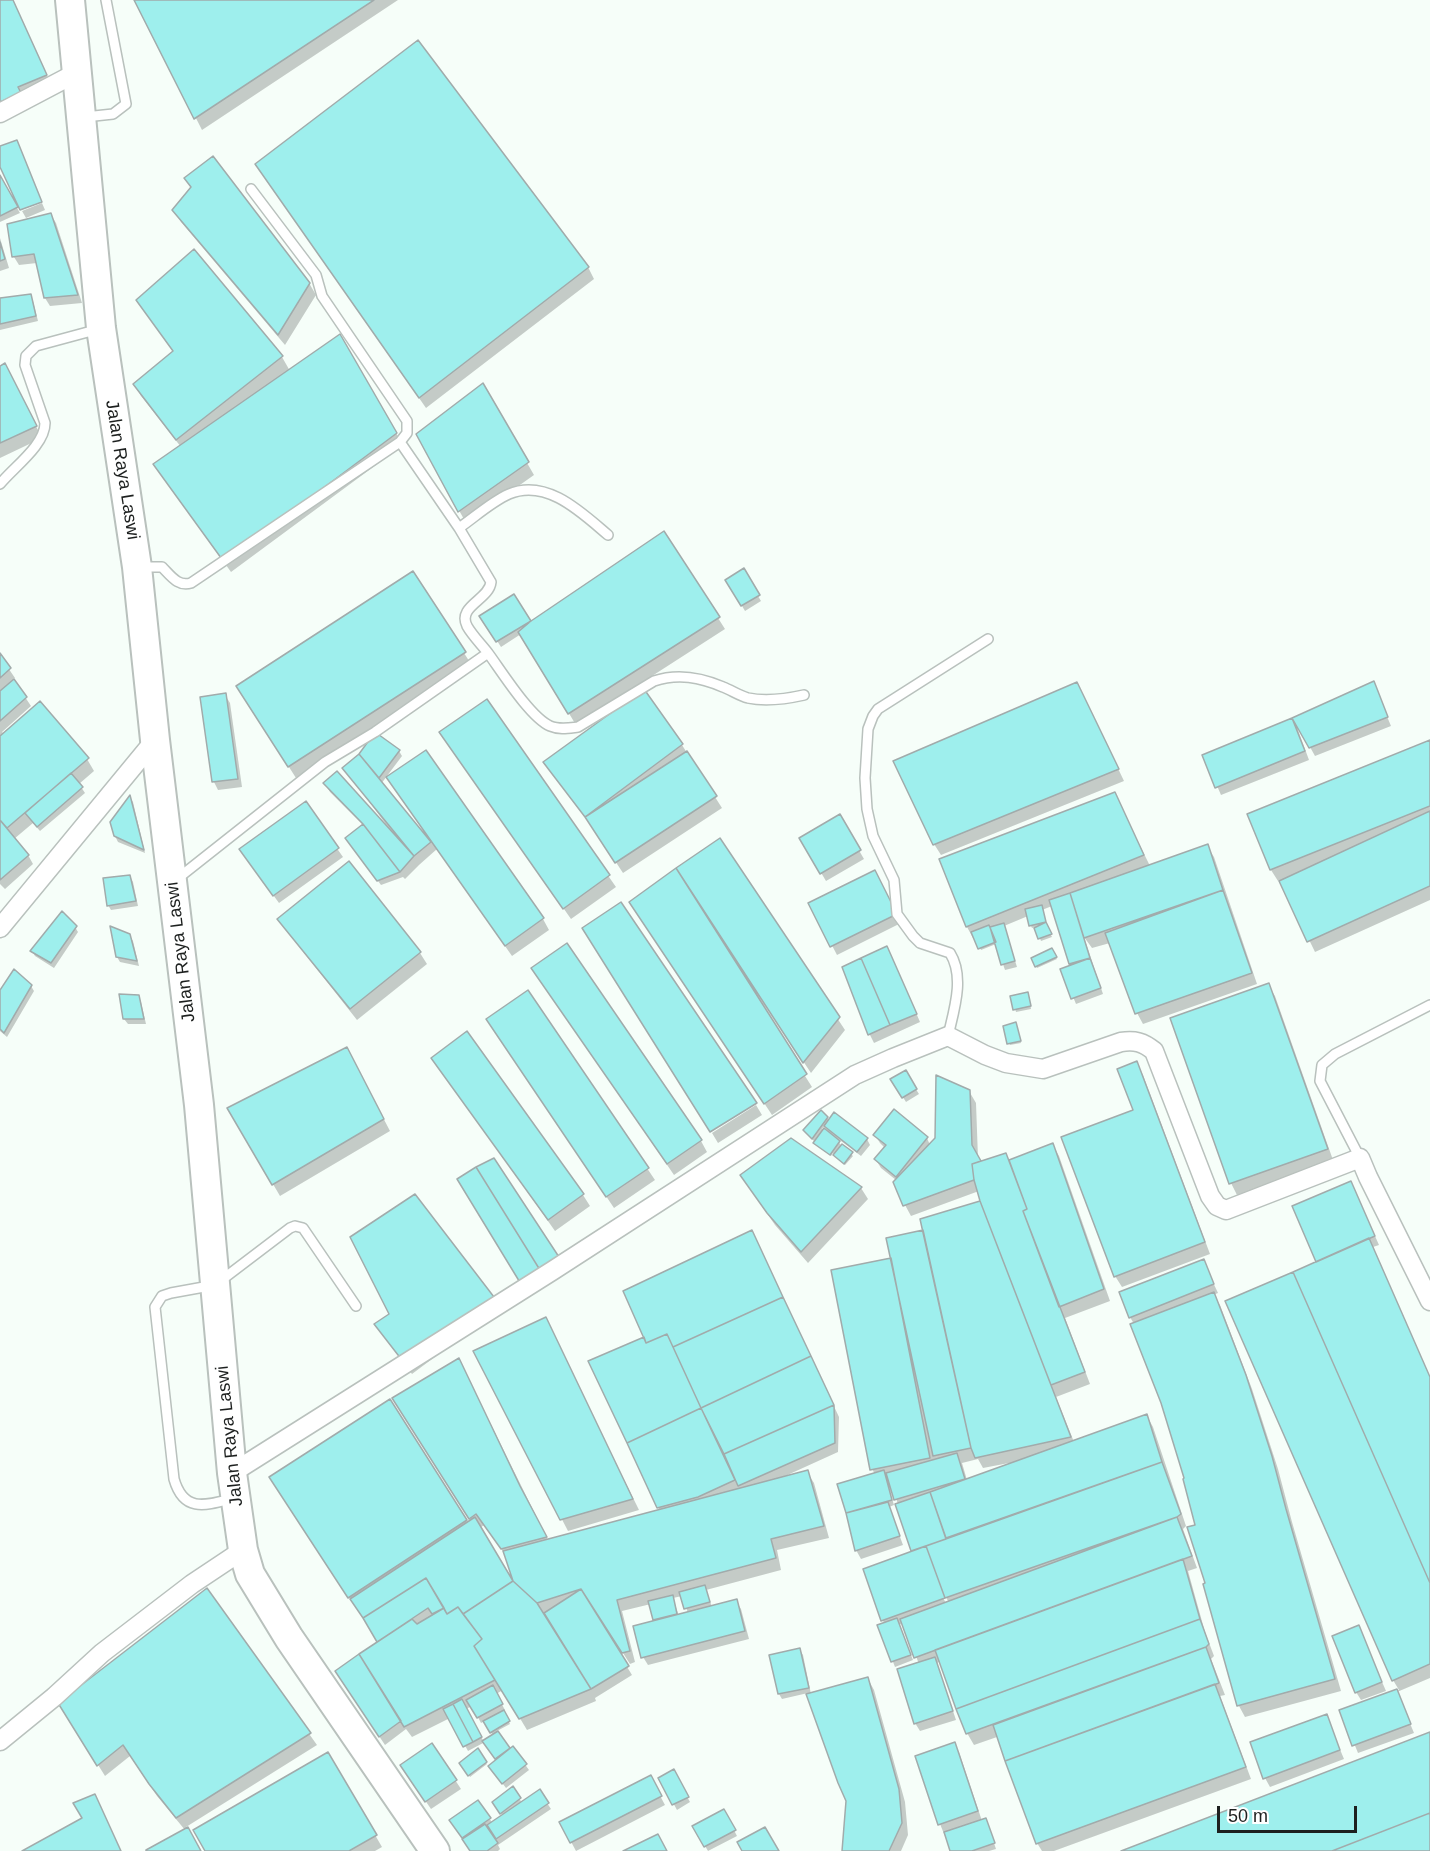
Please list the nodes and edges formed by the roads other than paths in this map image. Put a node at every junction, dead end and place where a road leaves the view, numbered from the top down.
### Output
1 (70, 0) edge
2 (106, 0) edge
3 (76, 73) junction
4 (0, 113) edge
5 (80, 117) junction
6 (251, 189) dead end
7 (101, 328) junction
8 (400, 442) junction
9 (0, 484) edge
10 (459, 528) junction
11 (608, 535) dead end
12 (137, 567) junction
13 (988, 639) dead end
14 (488, 653) junction
15 (804, 695) dead end
16 (155, 740) junction
17 (173, 882) junction
18 (0, 928) edge
19 (1430, 1005) edge
20 (948, 1036) junction
21 (1360, 1158) junction
22 (215, 1285) junction
23 (1430, 1301) edge
24 (356, 1306) dead end
25 (234, 1486) junction
26 (243, 1550) junction
27 (0, 1741) edge
28 (435, 1851) edge

1 - 3 main road, Jalan Raya Laswi
2 - 5 lane
3 - 4 street
3 - 5 main road, Jalan Raya Laswi
5 - 7 main road, Jalan Raya Laswi
6 - 8 lane
7 - 9 lane
7 - 12 main road, Jalan Raya Laswi
8 - 10 lane
8 - 12 lane
10 - 11 lane
10 - 14 lane
12 - 16 main road, Jalan Raya Laswi
13 - 20 lane
14 - 15 lane
14 - 17 lane
16 - 17 main road, Jalan Raya Laswi
16 - 18 street
17 - 22 main road, Jalan Raya Laswi
19 - 21 lane
20 - 21 street
20 - 25 street
21 - 23 street
22 - 24 lane
22 - 25 main road, Jalan Raya Laswi
22 - 25 lane
25 - 26 main road, Jalan Raya Laswi
26 - 27 street
26 - 28 main road, Jalan Raya Laswi

